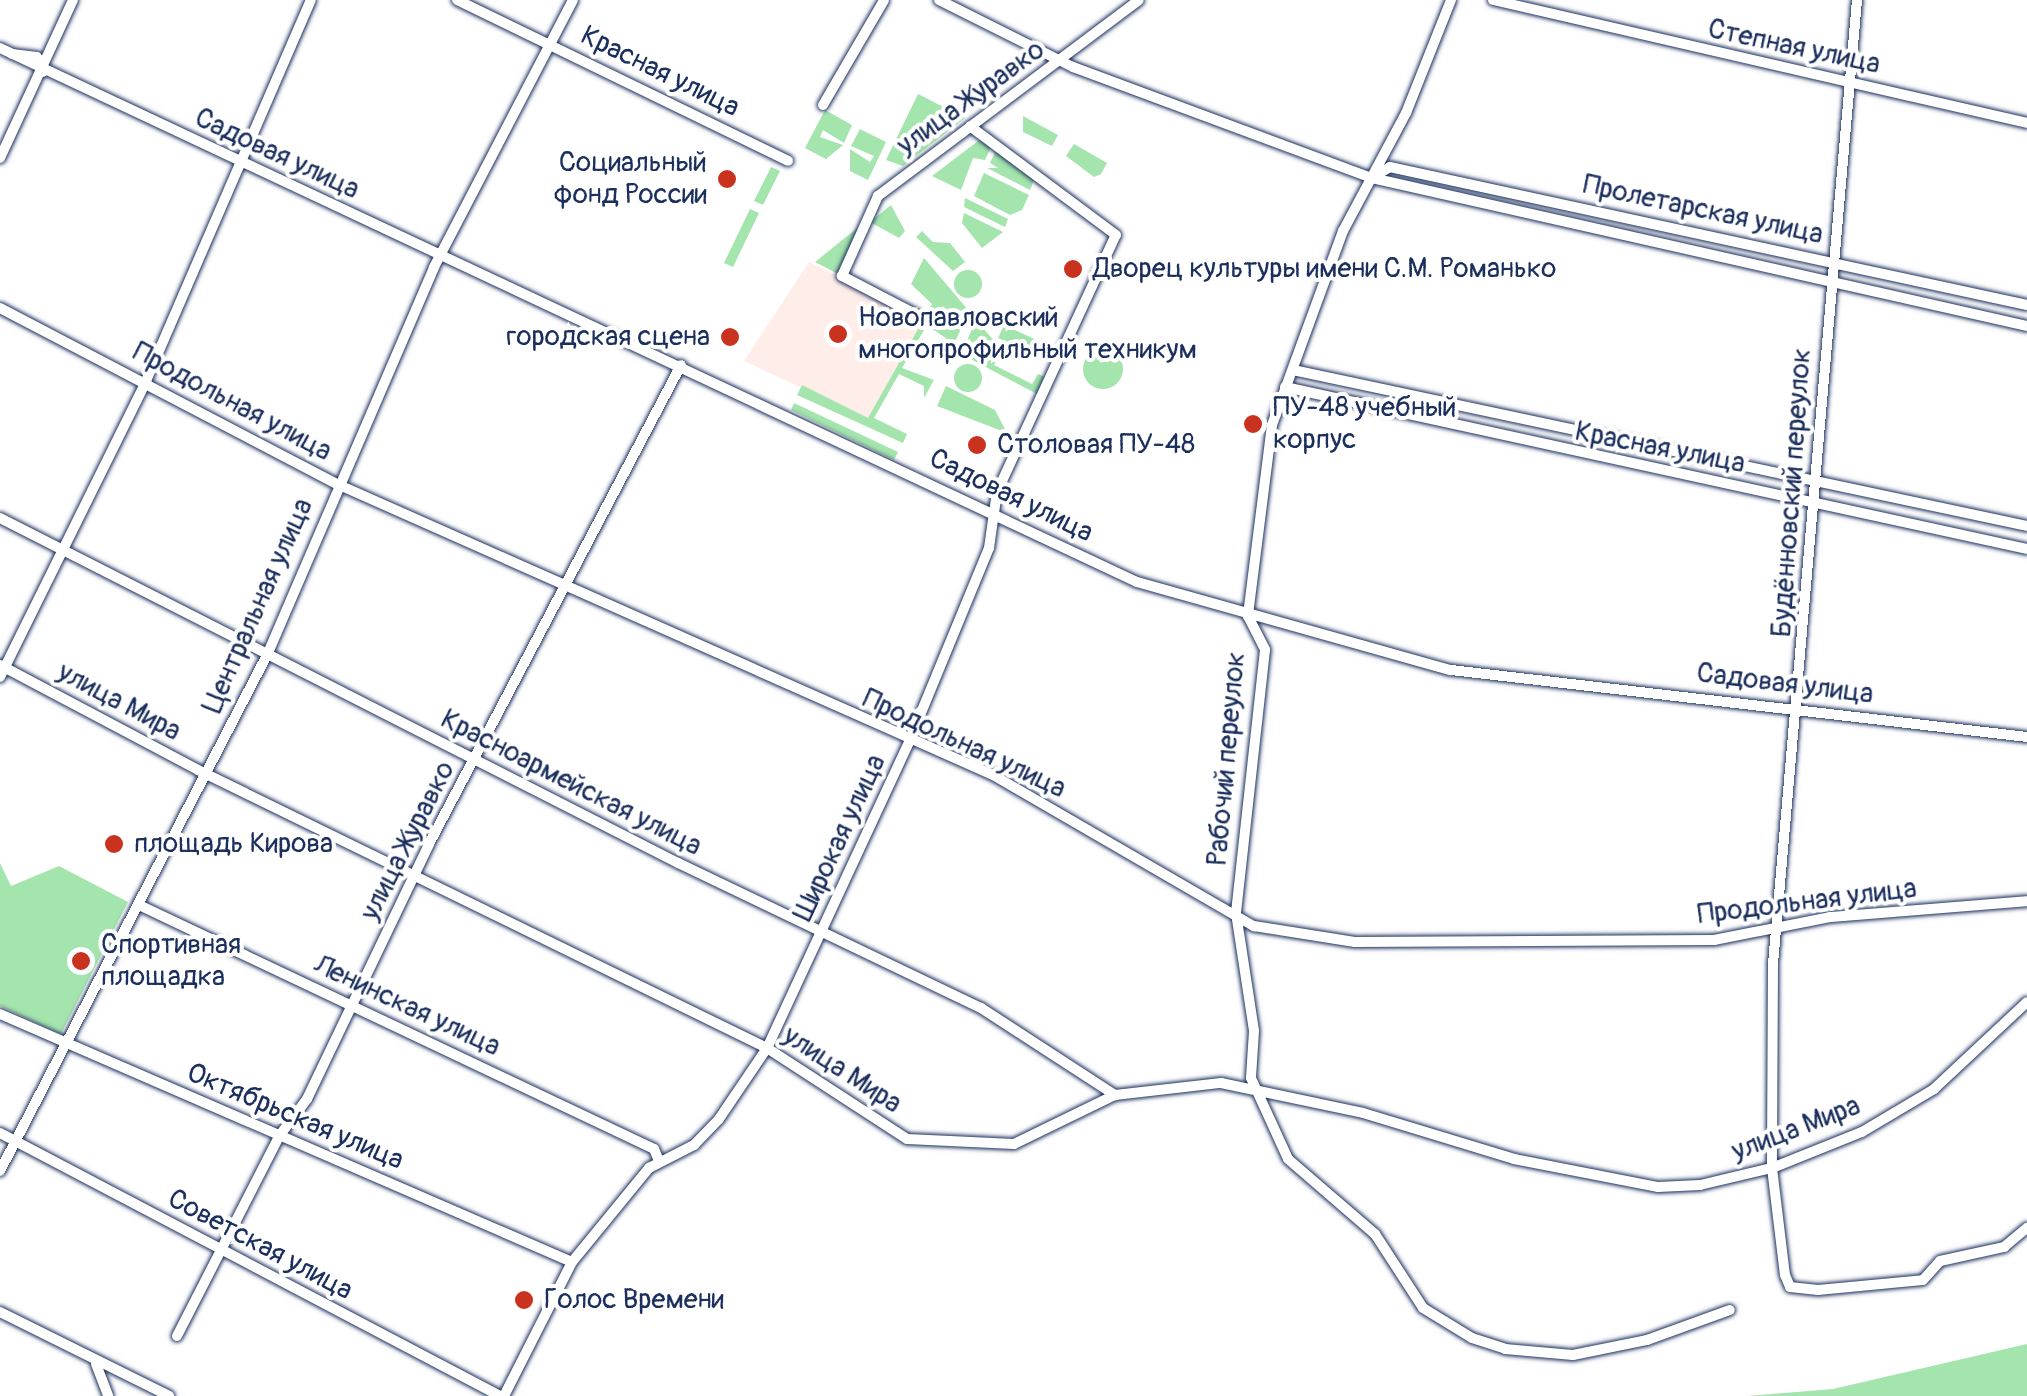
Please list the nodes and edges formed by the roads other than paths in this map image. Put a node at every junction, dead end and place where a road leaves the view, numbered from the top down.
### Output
1 (72, 0) edge
2 (310, 0) edge
3 (457, 0) edge
4 (573, 0) edge
5 (884, 0) edge
6 (938, 0) edge
7 (1139, 0) edge
8 (1451, 0) edge
9 (1493, 0) edge
10 (1856, 0) edge
11 (549, 42) junction
12 (5, 51) edge
13 (1061, 62) junction
14 (43, 72) junction
15 (1847, 82) junction
16 (823, 105) dead end
17 (2027, 123) edge
18 (970, 126) junction
19 (0, 158) edge
20 (238, 159) junction
21 (788, 160) dead end
22 (1372, 178) junction
23 (868, 185) dead end
24 (880, 193) junction
25 (438, 257) junction
26 (1832, 260) junction
27 (1830, 282) junction
28 (2027, 305) edge
29 (0, 308) edge
30 (917, 315) dead end
31 (2027, 326) edge
32 (681, 365) junction
33 (1293, 370) junction
34 (146, 380) junction
35 (1286, 387) junction
36 (1816, 482) junction
37 (337, 484) junction
38 (1815, 502) junction
39 (991, 510) junction
40 (0, 518) edge
41 (2027, 526) edge
42 (63, 549) junction
43 (2027, 549) edge
44 (567, 588) junction
45 (1248, 616) junction
46 (268, 653) junction
47 (2, 670) edge
48 (1799, 707) junction
49 (2027, 738) edge
50 (909, 742) junction
51 (475, 758) junction
52 (206, 774) junction
53 (415, 876) junction
54 (2027, 902) edge
55 (140, 905) junction
56 (1236, 913) junction
57 (1776, 932) junction
58 (821, 933) junction
59 (2027, 1002) edge
60 (352, 1004) junction
61 (0, 1014) edge
62 (66, 1044) junction
63 (767, 1048) junction
64 (1257, 1092) junction
65 (1116, 1096) junction
66 (0, 1133) edge
67 (280, 1135) junction
68 (16, 1142) junction
69 (657, 1155) junction
70 (1772, 1168) junction
71 (0, 1171) edge
72 (2027, 1228) edge
73 (219, 1248) junction
74 (572, 1262) junction
75 (1730, 1310) dead end
76 (0, 1312) edge
77 (177, 1336) dead end
78 (96, 1364) junction
79 (108, 1396) edge
80 (169, 1396) edge
81 (502, 1396) edge

1 - 14 street
2 - 20 street
3 - 11 street, Красная улица
4 - 11 street, Центральная улица
5 - 16 street
6 - 13 street, Пролетарская улица
7 - 13 street, улица Журавко
8 - 22 street, Рабочий переулок
9 - 15 street, Степная улица
10 - 15 street, Будённовский переулок
11 - 21 street, Красная улица
11 - 25 street, Центральная улица
12 - 14 street, Садовая улица
13 - 18 street, улица Журавко
13 - 22 street, Пролетарская улица
14 - 19 street
14 - 20 street, Садовая улица
15 - 17 street, Степная улица
15 - 26 street, Будённовский переулок
18 - 24 street, улица Журавко
18 - 39 street, Широкая улица
20 - 25 street, Садовая улица
20 - 34 street
22 - 26 street, Пролетарская улица
22 - 27 street, Пролетарская улица
22 - 33 street, Рабочий переулок
23 - 24 street
24 - 30 street
25 - 32 street, Садовая улица
25 - 37 street, Центральная улица
26 - 27 street, Будённовский переулок
26 - 28 street, Пролетарская улица
27 - 31 street, Пролетарская улица
27 - 36 street, Будённовский переулок
29 - 34 street, Продольная улица
32 - 39 street, Садовая улица
32 - 44 street, улица Журавко
33 - 35 street, Рабочий переулок
33 - 36 street, Красная улица
34 - 37 street, Продольная улица
34 - 42 street
35 - 38 street, Красная улица
35 - 45 street, Рабочий переулок
36 - 38 street, Будённовский переулок
36 - 41 street, Красная улица
37 - 44 street, Продольная улица
37 - 46 street, Центральная улица
38 - 43 street, Красная улица
38 - 48 street, Будённовский переулок
39 - 45 street, Садовая улица
39 - 50 street, Широкая улица
40 - 42 street, Красноармейская улица
42 - 46 street, Красноармейская улица
42 - 47 street
44 - 50 street, Продольная улица
44 - 51 street, улица Журавко
45 - 48 street, Садовая улица
45 - 56 street, Рабочий переулок
46 - 51 street, Красноармейская улица
46 - 52 street, Центральная улица
47 - 52 street, улица Мира
48 - 49 street, Садовая улица
48 - 57 street, Будённовский переулок
50 - 56 street, Продольная улица
50 - 58 street, Широкая улица
51 - 53 street, улица Журавко
51 - 58 street, Красноармейская улица
52 - 53 street, улица Мира
52 - 55 street, Центральная улица
53 - 60 street, улица Журавко
53 - 63 street, улица Мира
54 - 57 street, Продольная улица
55 - 60 street, Ленинская улица
55 - 62 street, Центральная улица
56 - 57 street, Продольная улица
56 - 64 street, Рабочий переулок
57 - 70 street, Будённовский переулок
58 - 63 street, Широкая улица
58 - 65 street, Красноармейская улица
59 - 70 street, улица Мира
60 - 67 street, улица Журавко
60 - 69 street, Ленинская улица
61 - 62 street, Октябрьская улица
62 - 67 street, Октябрьская улица
62 - 68 street, Центральная улица
63 - 65 street, улица Мира
63 - 69 street, Широкая улица
64 - 65 street, улица Мира
64 - 70 street, улица Мира
64 - 75 street, Рабочий переулок
66 - 68 street, Советская улица
67 - 73 street, улица Журавко
67 - 74 street, Октябрьская улица
68 - 71 street, Центральная улица
68 - 73 street, Советская улица
69 - 74 street, Широкая улица
70 - 72 street, Будённовский переулок
73 - 77 street, улица Журавко
73 - 81 street, Советская улица
74 - 81 street, Широкая улица
76 - 78 street
78 - 79 street
78 - 80 street

